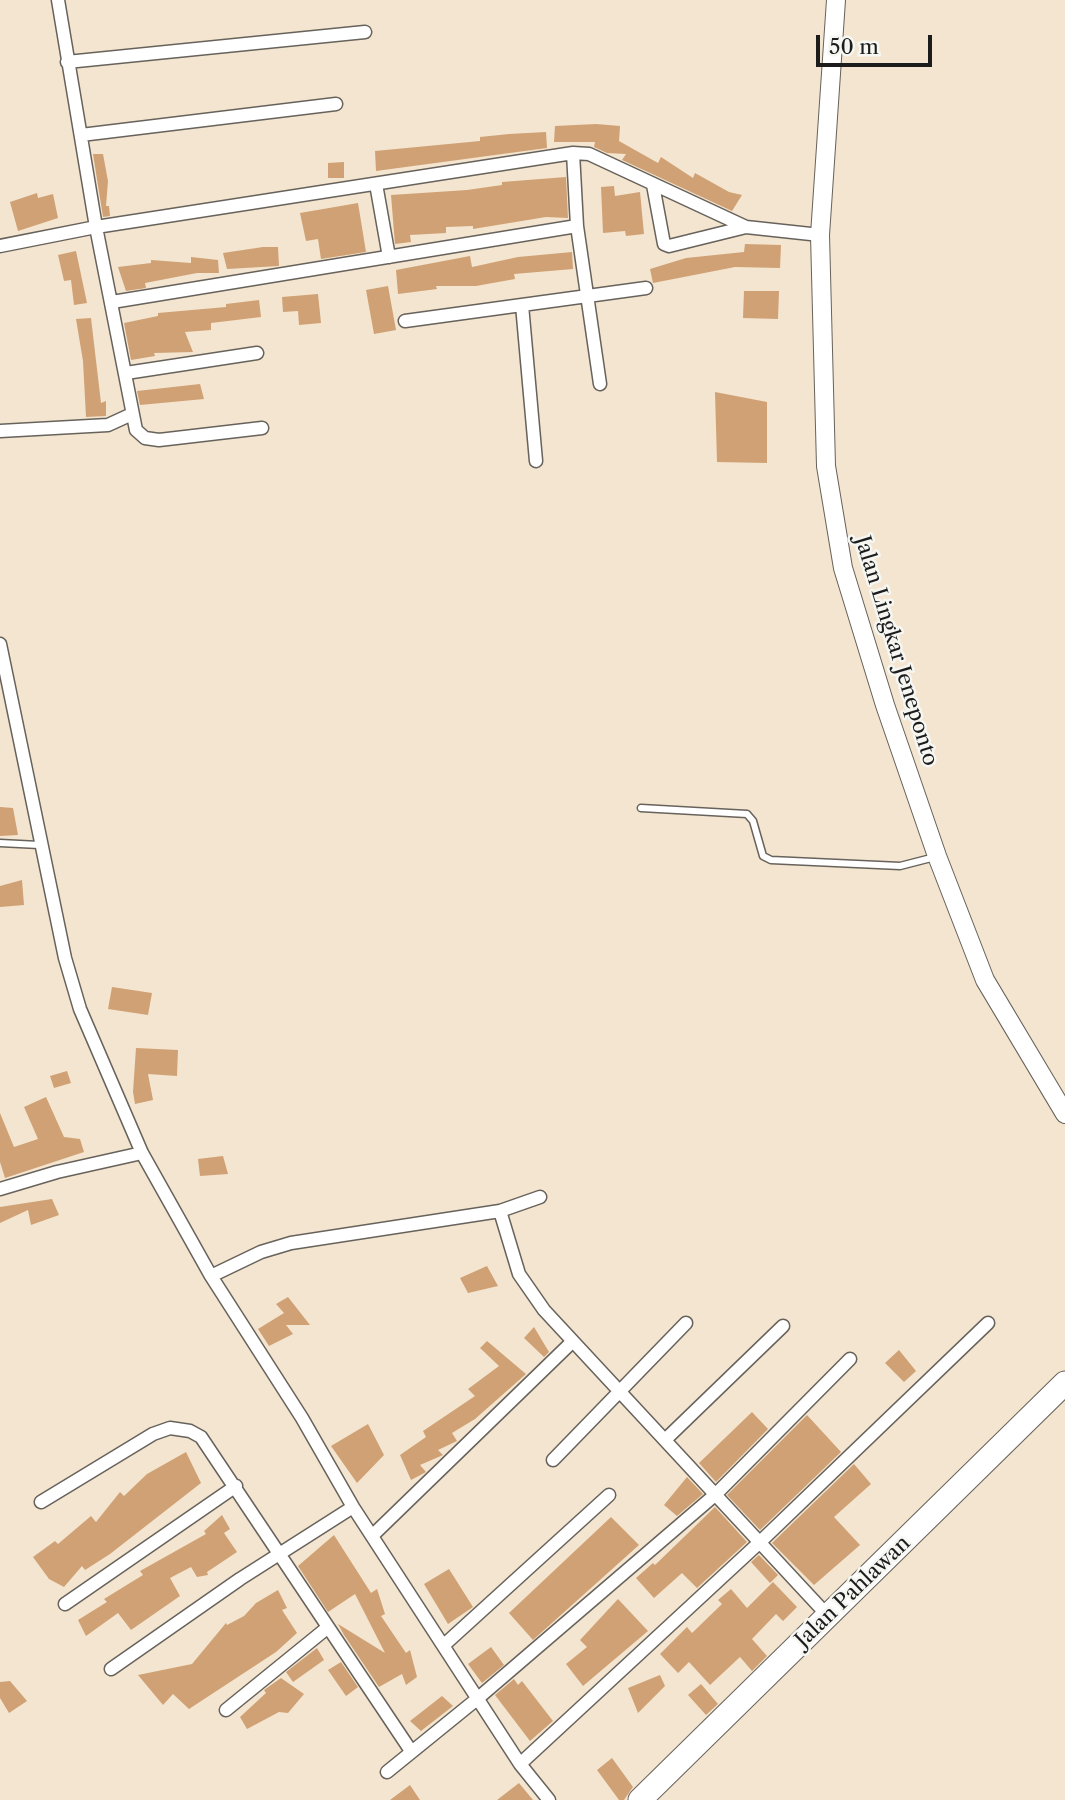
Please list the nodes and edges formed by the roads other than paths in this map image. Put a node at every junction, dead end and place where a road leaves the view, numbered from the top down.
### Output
1 (58, 0) edge
2 (836, 0) edge
3 (365, 32) dead end
4 (67, 62) junction
5 (336, 104) dead end
6 (81, 135) junction
7 (573, 153) junction
8 (376, 184) junction
9 (653, 185) junction
10 (577, 226) junction
11 (96, 227) junction
12 (746, 227) junction
13 (820, 235) junction
14 (0, 246) edge
15 (388, 257) junction
16 (646, 288) dead end
17 (589, 296) junction
18 (112, 302) junction
19 (522, 305) junction
20 (405, 321) dead end
21 (257, 354) dead end
22 (126, 373) junction
23 (600, 384) dead end
24 (132, 414) junction
25 (262, 428) dead end
26 (0, 431) edge
27 (536, 461) dead end
28 (0, 644) edge
29 (641, 808) dead end
30 (0, 844) edge
31 (39, 845) junction
32 (937, 856) junction
33 (1065, 1114) edge
34 (142, 1153) junction
35 (0, 1189) edge
36 (540, 1197) dead end
37 (500, 1211) junction
38 (211, 1276) junction
39 (686, 1323) dead end
40 (988, 1323) dead end
41 (783, 1326) dead end
42 (572, 1342) junction
43 (850, 1359) dead end
44 (1065, 1383) edge
45 (621, 1392) junction
46 (666, 1440) junction
47 (553, 1460) dead end
48 (236, 1486) junction
49 (716, 1494) junction
50 (609, 1495) dead end
51 (41, 1502) dead end
52 (353, 1507) junction
53 (373, 1535) junction
54 (760, 1542) junction
55 (278, 1555) junction
56 (65, 1604) dead end
57 (828, 1616) junction
58 (327, 1628) junction
59 (443, 1645) junction
60 (111, 1669) dead end
61 (477, 1699) junction
62 (226, 1710) dead end
63 (411, 1751) junction
64 (520, 1764) junction
65 (387, 1772) dead end
66 (549, 1800) edge
67 (640, 1800) edge

1 - 4 street
2 - 13 main road, Jalan Lingkar Jeneponto
3 - 4 street
4 - 6 street
5 - 6 street
6 - 11 street
7 - 8 street
7 - 9 street
7 - 10 street
8 - 11 street
8 - 15 street
9 - 12 street
9 - 12 street
10 - 15 street
10 - 17 street
11 - 14 street
11 - 18 street
12 - 13 street
13 - 32 main road, Jalan Lingkar Jeneponto
15 - 18 street
16 - 17 street
17 - 19 street
17 - 23 street
18 - 22 street
19 - 20 street
19 - 27 street
21 - 22 street
22 - 24 street
24 - 25 street
24 - 26 street
28 - 31 street
29 - 32 lane
30 - 31 lane
31 - 34 street
32 - 33 main road, Jalan Lingkar Jeneponto
34 - 35 street
34 - 38 street
36 - 37 street
37 - 38 street
37 - 42 street
38 - 52 street
39 - 45 street
40 - 54 street
41 - 46 street
42 - 45 street
42 - 53 street
43 - 49 street
44 - 57 highway, Jalan Pahlawan
45 - 46 street
45 - 47 street
46 - 49 street
48 - 51 street
48 - 55 street
48 - 56 street
49 - 54 street
49 - 61 street
50 - 59 street
52 - 53 street
52 - 55 street
53 - 59 street
54 - 57 street
54 - 64 street
55 - 58 street
55 - 60 street
57 - 67 highway, Jalan Pahlawan
58 - 62 street
58 - 63 street
59 - 61 street
61 - 63 street
61 - 64 street
63 - 65 street
64 - 66 street

